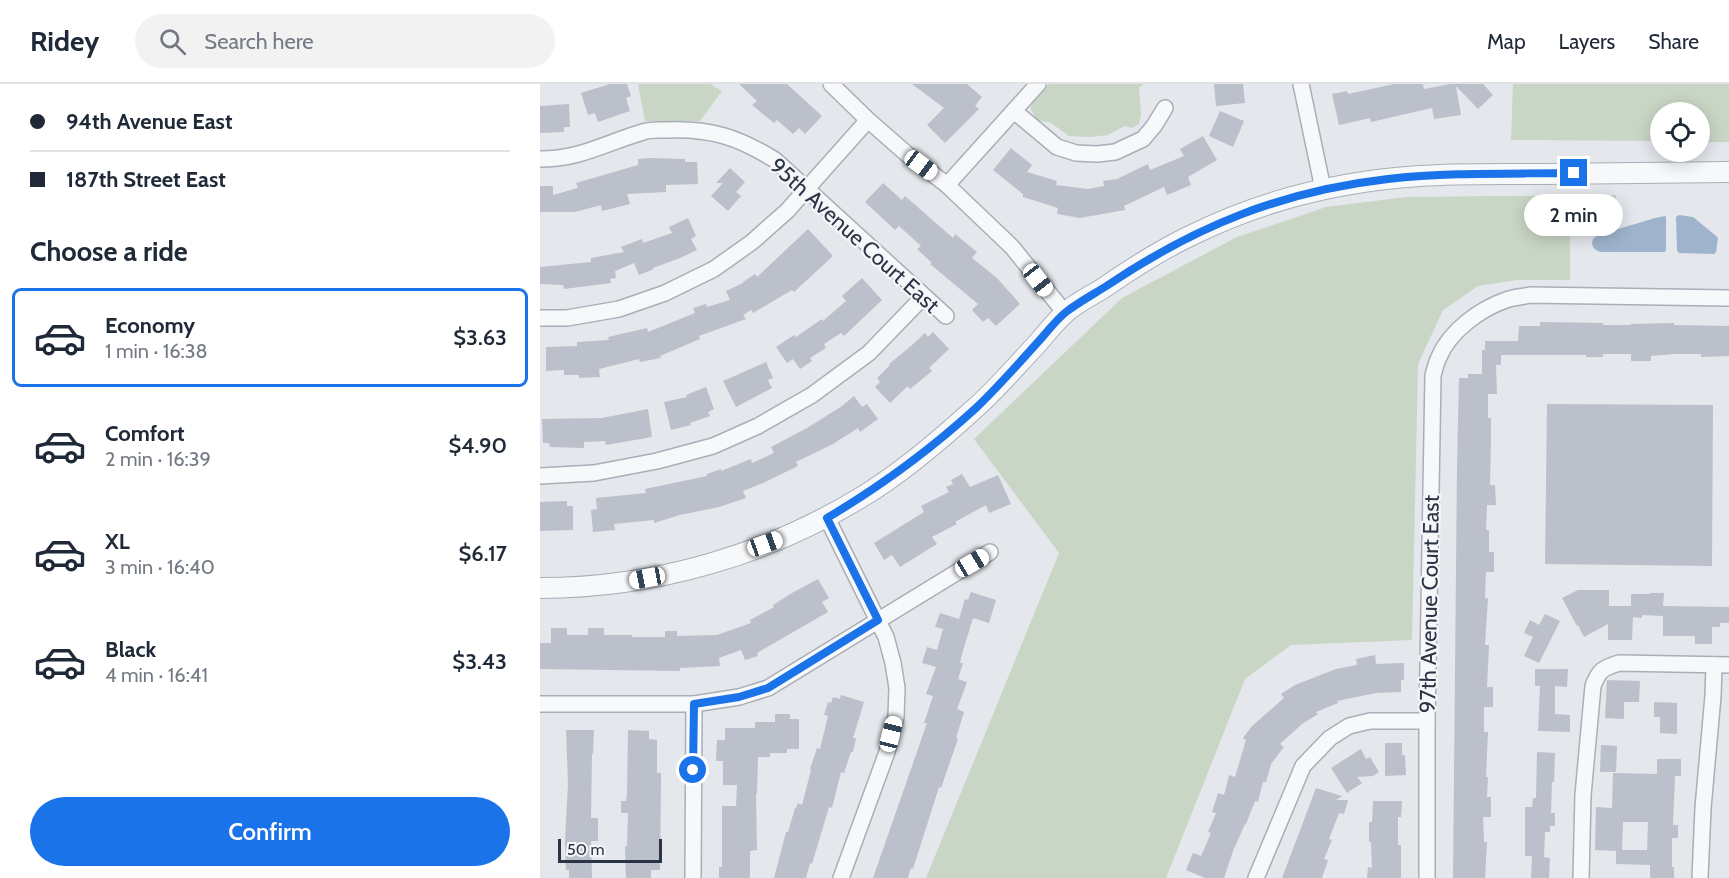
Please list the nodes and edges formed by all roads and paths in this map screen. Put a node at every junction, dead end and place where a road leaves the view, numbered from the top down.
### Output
1 (831, 84) edge
2 (1038, 84) edge
3 (1301, 84) edge
4 (1166, 108) dead end
5 (1014, 111) junction
6 (868, 120) junction
7 (540, 159) edge
8 (1729, 172) edge
9 (947, 185) junction
10 (1323, 189) junction
11 (807, 190) junction
12 (924, 296) junction
13 (1729, 298) edge
14 (1065, 313) junction
15 (946, 316) dead end
16 (540, 318) edge
17 (540, 476) edge
18 (827, 518) junction
19 (990, 552) dead end
20 (540, 588) edge
21 (878, 620) junction
22 (1722, 665) edge
23 (540, 704) edge
24 (694, 704) junction
25 (1427, 721) junction
26 (693, 878) edge
27 (841, 878) edge
28 (1256, 878) edge
29 (1427, 878) edge
30 (1581, 878) edge
31 (1700, 878) edge

1 - 6 street
2 - 5 street
3 - 10 street
4 - 5 street
5 - 9 street
6 - 9 street
6 - 11 street
7 - 11 street, 95th Avenue Court East
8 - 10 street
9 - 14 street
10 - 14 street
11 - 12 street, 95th Avenue Court East
11 - 16 street
12 - 15 street, 95th Avenue Court East
12 - 17 street
13 - 25 street, 97th Avenue Court East
14 - 18 street
18 - 20 street
18 - 21 street
19 - 21 street
21 - 24 street
21 - 27 street
22 - 30 street
22 - 31 street
23 - 24 street
24 - 26 street
25 - 28 street
25 - 29 street, 97th Avenue Court East

